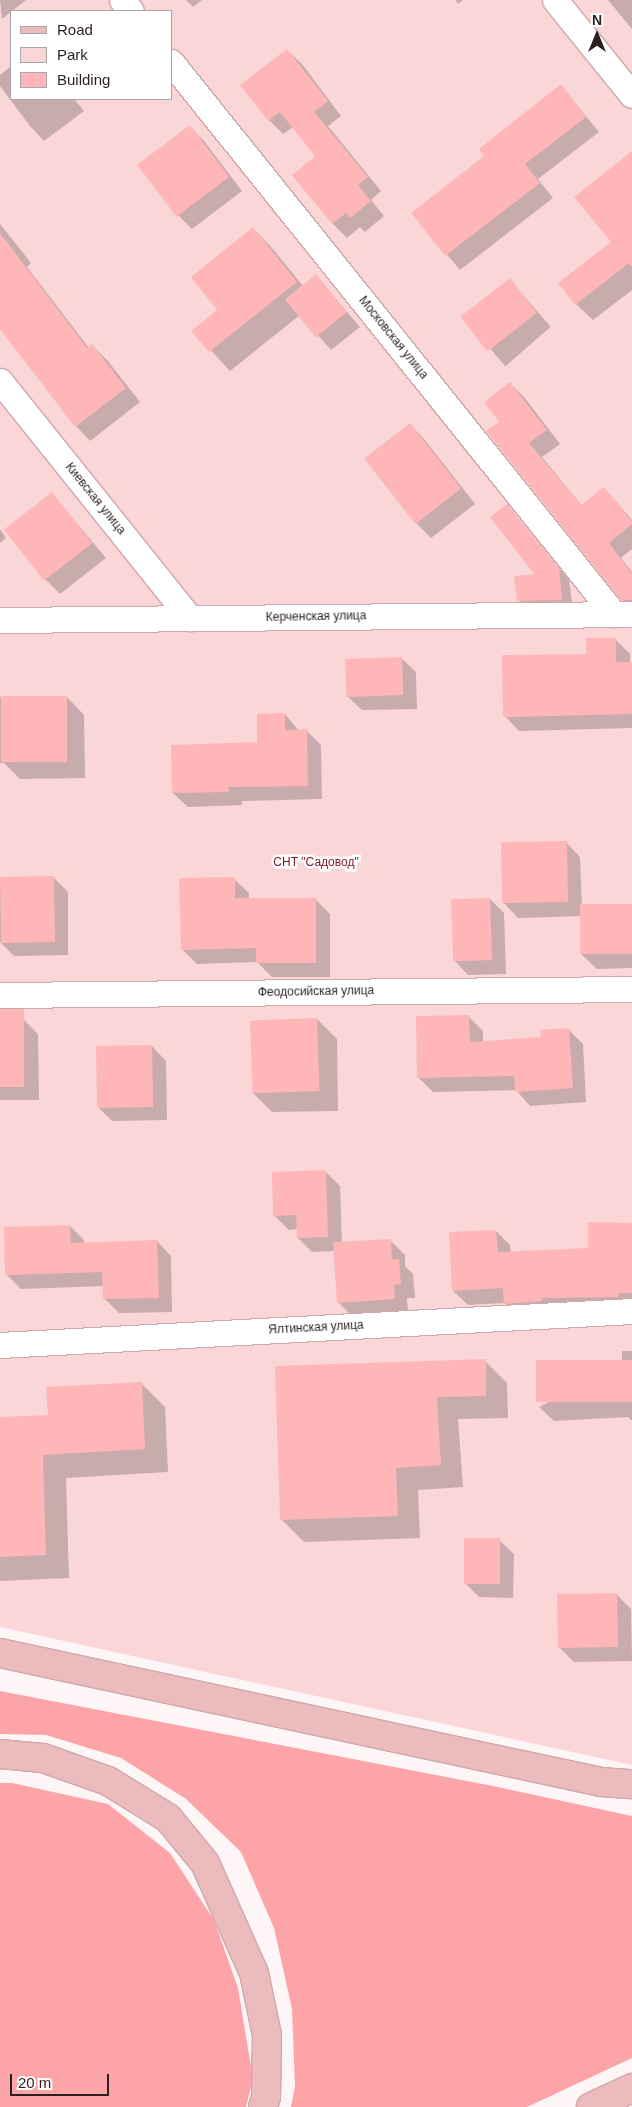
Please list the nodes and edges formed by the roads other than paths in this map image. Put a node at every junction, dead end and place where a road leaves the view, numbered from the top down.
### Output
1 (122, 0) edge
2 (555, 0) edge
3 (130, 10) edge
4 (172, 63) edge
5 (632, 95) edge
6 (0, 381) edge
7 (623, 614) edge
8 (190, 618) junction
9 (0, 620) edge
10 (632, 989) edge
11 (0, 995) edge
12 (632, 1311) edge
13 (0, 1345) edge
14 (0, 1653) edge
15 (0, 1754) edge
16 (632, 1784) edge
17 (632, 2088) edge
18 (263, 2107) edge
19 (591, 2107) edge

1 - 3 street
2 - 5 street
4 - 7 street, Московская улица
6 - 8 street, Киевская улица
7 - 8 street, Керченская улица
8 - 9 street, Керченская улица
10 - 11 street, Феодосийская улица
12 - 13 street, Ялтинская улица
14 - 16 main road
15 - 18 main road
17 - 19 main road

